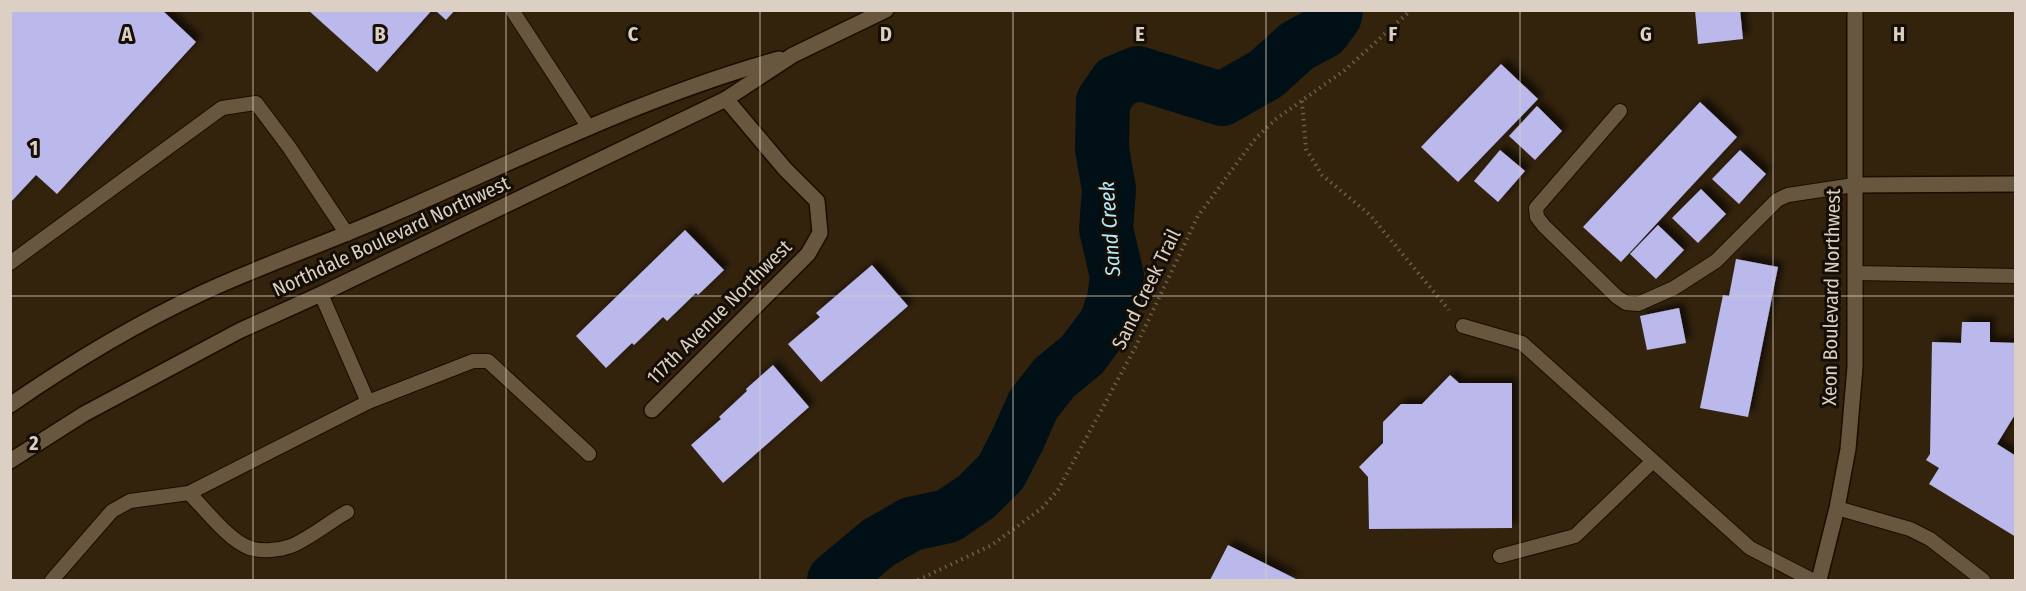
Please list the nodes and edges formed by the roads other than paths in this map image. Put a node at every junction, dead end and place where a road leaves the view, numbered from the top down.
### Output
1 (512, 10) edge
2 (886, 10) edge
3 (1854, 10) edge
4 (793, 55) junction
5 (726, 99) junction
6 (1620, 111) dead end
7 (589, 128) junction
8 (2016, 184) edge
9 (1854, 185) junction
10 (347, 234) junction
11 (10, 263) edge
12 (1856, 273) junction
13 (2016, 276) edge
14 (321, 294) junction
15 (1463, 326) road end
16 (368, 402) junction
17 (10, 405) edge
18 (652, 410) dead end
19 (589, 454) dead end
20 (10, 461) edge
21 (1653, 461) junction
22 (189, 493) junction
23 (1837, 508) junction
24 (347, 512) dead end
25 (1500, 556) dead end
26 (52, 580) edge
27 (1812, 580) edge
28 (1819, 580) edge
29 (1983, 580) edge

1 - 7 lane
2 - 4 main road, Northdale Boulevard Northwest
3 - 9 main road, Xeon Boulevard Northwest
4 - 5 main road, Northdale Boulevard Northwest
4 - 7 main road, Northdale Boulevard Northwest
5 - 14 main road, Northdale Boulevard Northwest
5 - 18 main road, 117th Avenue Northwest
6 - 9 lane
7 - 10 main road, Northdale Boulevard Northwest
8 - 9 main road
9 - 12 main road, Xeon Boulevard Northwest
10 - 11 lane
10 - 17 main road, Northdale Boulevard Northwest
12 - 13 lane
12 - 23 main road, Xeon Boulevard Northwest
14 - 16 lane
14 - 20 main road, Northdale Boulevard Northwest
15 - 21 lane
16 - 19 lane
16 - 22 lane
21 - 25 lane
21 - 27 lane
22 - 24 lane
22 - 26 lane
23 - 28 main road, Xeon Boulevard Northwest
23 - 29 lane

